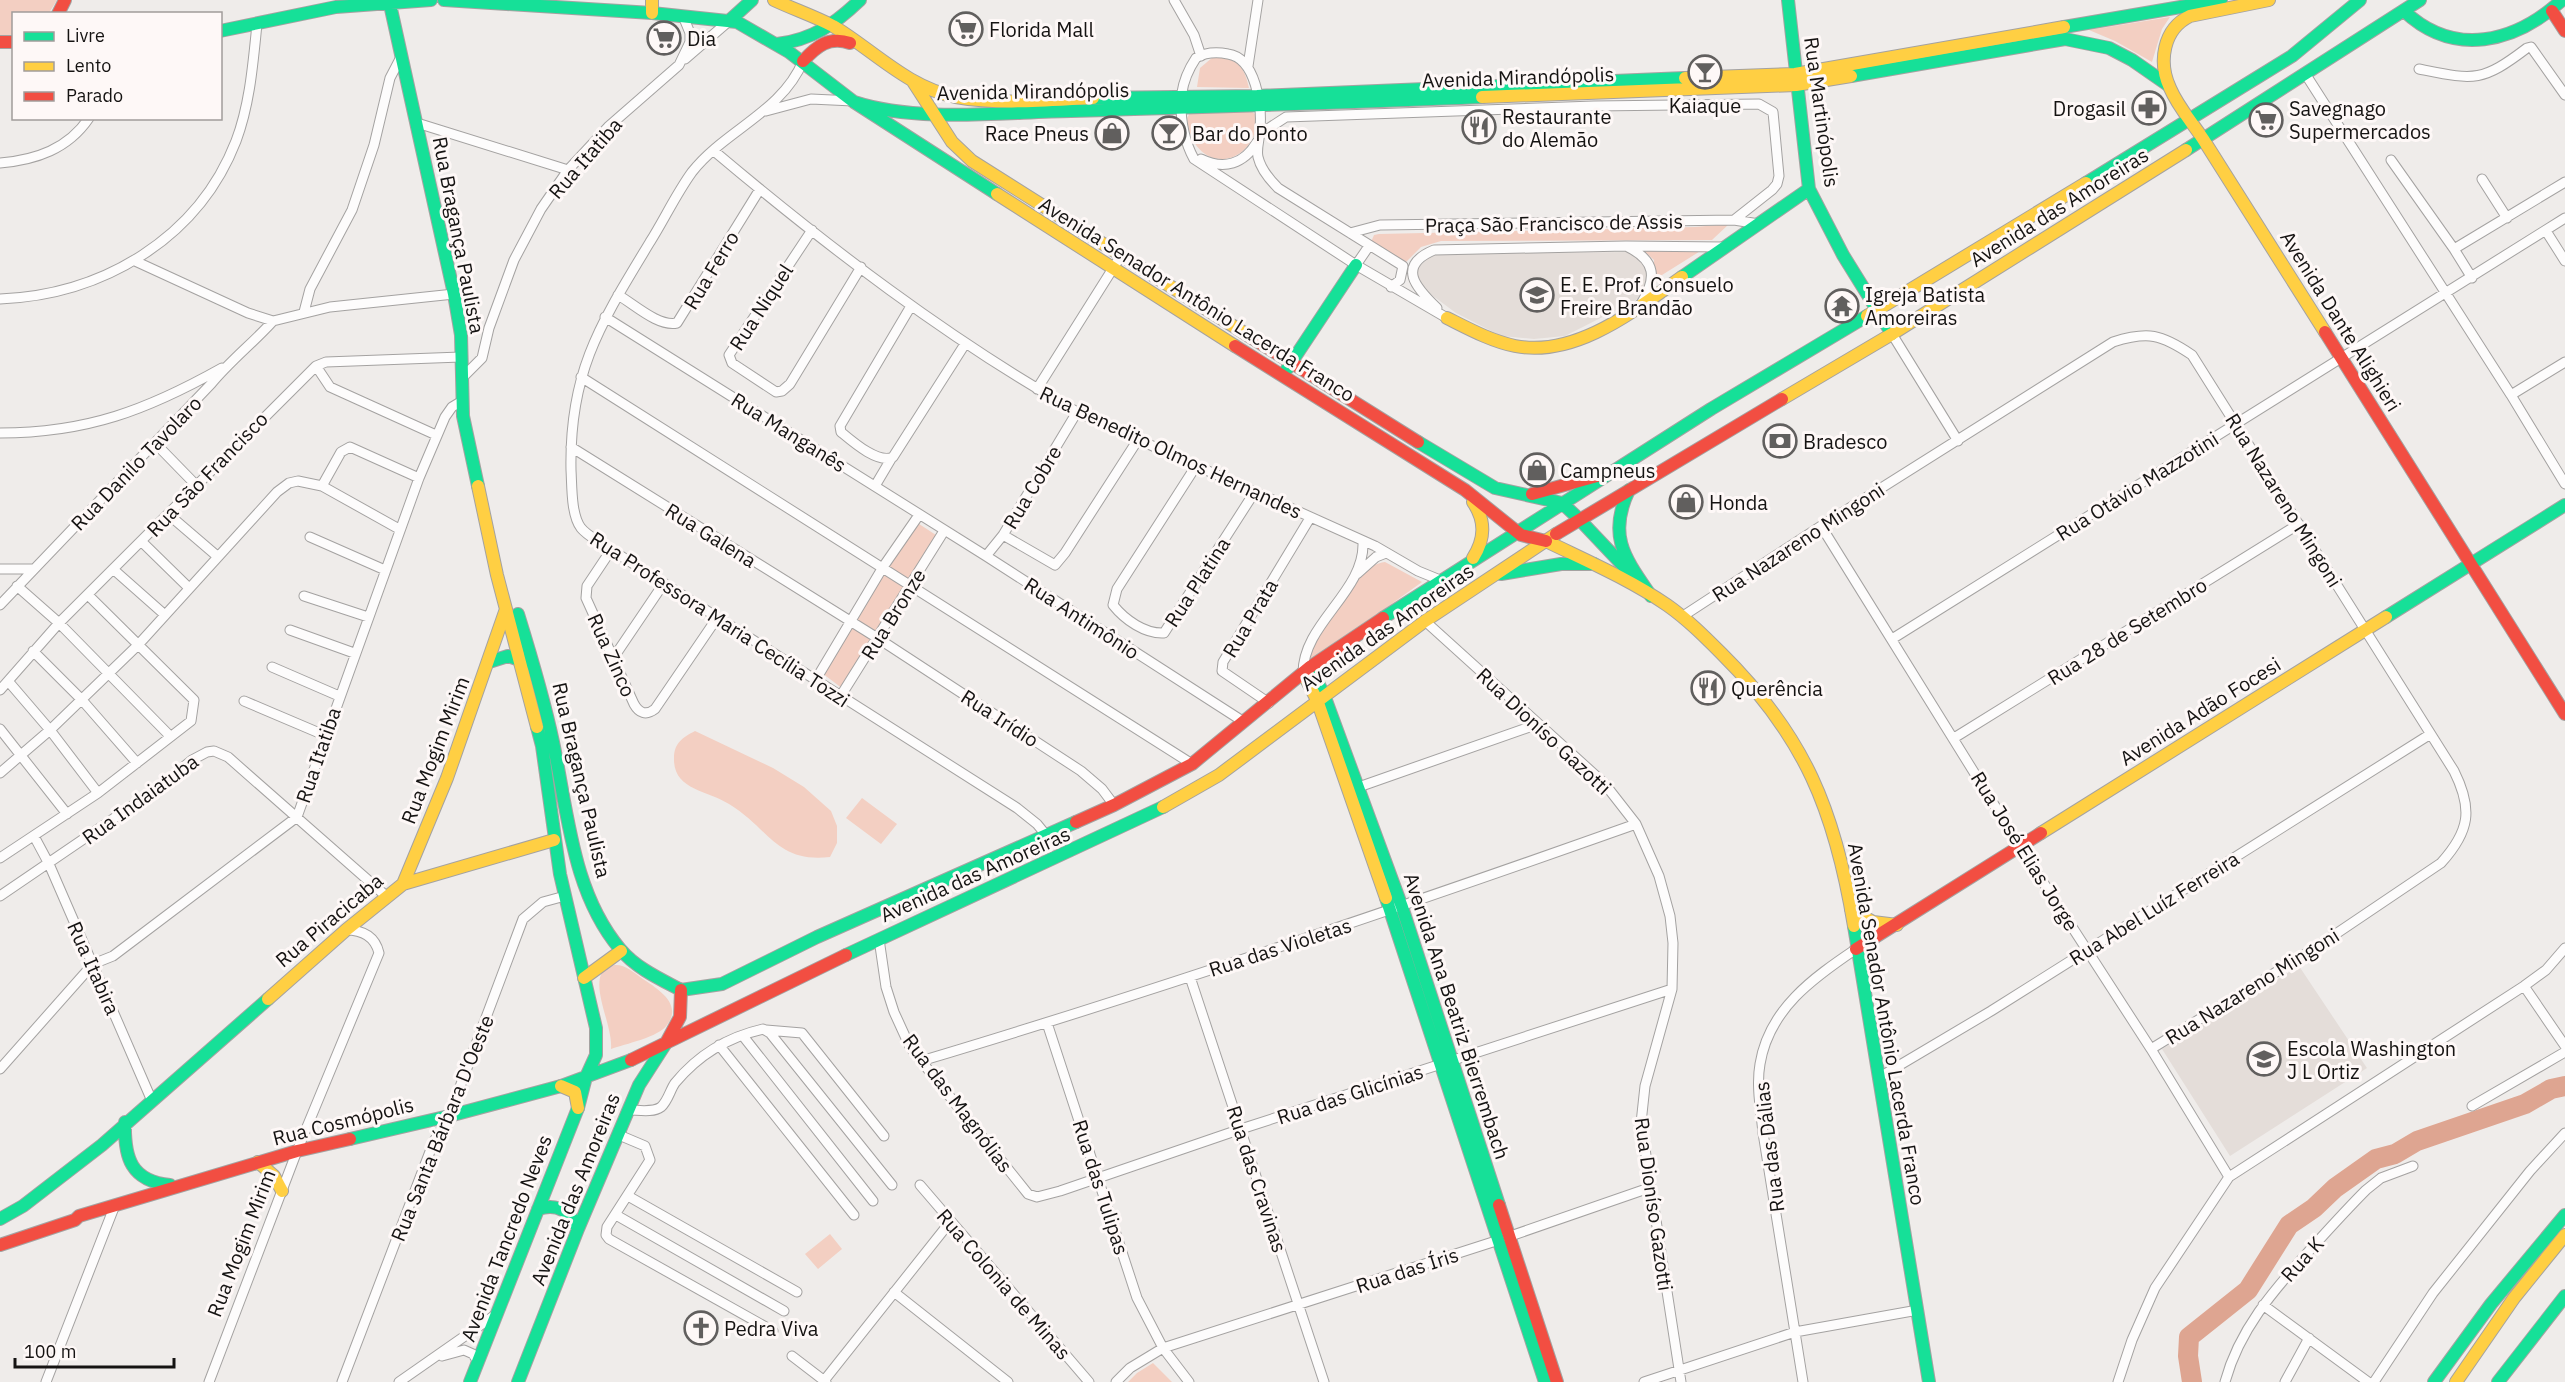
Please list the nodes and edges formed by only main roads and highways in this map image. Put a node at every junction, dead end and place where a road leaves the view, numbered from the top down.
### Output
1 (431, 0) edge
2 (444, 0) edge
3 (652, 0) edge
4 (752, 0) edge
5 (860, 0) edge
6 (1788, 0) edge
7 (2221, 0) edge
8 (2269, 0) edge
9 (2360, 0) edge
10 (2420, 0) edge
11 (2562, 0) edge
12 (390, 1) edge
13 (778, 1) edge
14 (2187, 2) edge
15 (2404, 11) junction
16 (2552, 11) junction
17 (652, 13) junction
18 (729, 21) junction
19 (832, 26) junction
20 (222, 31) edge
21 (2565, 32) edge
22 (773, 41) junction
23 (816, 47) junction
24 (868, 51) junction
25 (803, 61) junction
26 (817, 72) junction
27 (910, 79) junction
28 (1795, 80) junction
29 (2168, 85) junction
30 (920, 91) junction
31 (1179, 101) junction
32 (855, 102) junction
33 (878, 110) junction
34 (935, 114) junction
35 (961, 114) junction
36 (2189, 117) junction
37 (2203, 139) junction
38 (952, 142) junction
39 (1809, 189) junction
40 (1356, 265) road end
41 (1875, 309) junction
42 (1447, 318) road end
43 (1892, 334) junction
44 (1292, 362) junction
45 (1282, 377) junction
46 (1614, 471) junction
47 (1465, 490) junction
48 (1629, 490) junction
49 (1527, 495) junction
50 (1562, 503) junction
51 (2565, 505) edge
52 (1579, 519) junction
53 (1517, 532) junction
54 (1546, 541) junction
55 (490, 547) junction
56 (1472, 560) junction
57 (2469, 563) junction
58 (1594, 564) junction
59 (1496, 575) junction
60 (1651, 596) junction
61 (506, 609) junction
62 (521, 659) junction
63 (489, 662) junction
64 (1307, 670) junction
65 (537, 675) junction
66 (1320, 697) junction
67 (2565, 714) edge
68 (554, 840) junction
69 (403, 884) junction
70 (1851, 910) junction
71 (1897, 925) junction
72 (1856, 949) junction
73 (621, 951) junction
74 (584, 978) junction
75 (681, 990) junction
76 (666, 1043) junction
77 (586, 1077) junction
78 (561, 1086) junction
79 (578, 1108) junction
80 (125, 1122) junction
81 (258, 1162) junction
82 (177, 1185) junction
83 (282, 1191) road end
84 (538, 1209) junction
85 (2565, 1215) edge
86 (0, 1219) edge
87 (578, 1229) junction
88 (2565, 1235) edge
89 (1504, 1238) junction
90 (0, 1245) edge
91 (2565, 1296) edge
92 (470, 1382) edge
93 (518, 1382) edge
94 (1545, 1382) edge
95 (1557, 1382) edge
96 (1929, 1382) edge
97 (2434, 1382) edge
98 (2456, 1382) edge
99 (2498, 1382) edge

1 - 12 main road
2 - 17 main road
3 - 17 main road
4 - 18 main road
5 - 19 main road
6 - 28 main road, Rua Martinópolis
7 - 14 main road, Avenida Mirandópolis
8 - 29 main road, Avenida Dante Alighieri
9 - 36 main road, Avenida das Amoreiras
10 - 15 main road, Avenida das Amoreiras
11 - 16 main road
12 - 20 main road
12 - 55 main road, Rua Bragança Paulista
13 - 19 main road
14 - 28 main road, Avenida Mirandópolis
15 - 16 main road
15 - 37 main road, Avenida das Amoreiras
16 - 21 main road
17 - 18 main road
18 - 22 main road
19 - 22 main road
19 - 24 main road
22 - 25 main road
23 - 24 main road
23 - 25 main road
23 - 26 main road
24 - 27 main road
25 - 26 main road
26 - 32 main road
27 - 30 main road, Avenida Senador Antônio Lacerda Franco
27 - 31 main road, Avenida Mirandópolis
28 - 29 main road, Avenida Mirandópolis
28 - 31 main road, Avenida Mirandópolis
28 - 39 main road, Rua Martinópolis
29 - 36 main road, Avenida Dante Alighieri
30 - 33 main road
30 - 34 main road, Avenida Senador Antônio Lacerda Franco
31 - 35 main road, Avenida Mirandópolis
32 - 33 main road, Avenida Mirandópolis
32 - 45 main road, Avenida Senador Antônio Lacerda Franco
33 - 34 main road, Avenida Mirandópolis
34 - 35 main road, Avenida Mirandópolis
34 - 38 main road, Avenida Senador Antônio Lacerda Franco
35 - 38 main road
36 - 37 main road, Avenida Dante Alighieri
36 - 41 main road, Avenida das Amoreiras
37 - 43 main road, Avenida das Amoreiras
37 - 57 main road, Avenida Dante Alighieri
38 - 44 main road, Avenida Senador Antônio Lacerda Franco
39 - 41 main road, Rua Martinópolis
39 - 42 main road
40 - 44 main road
41 - 43 main road, Rua Martinópolis
41 - 46 main road, Avenida das Amoreiras
43 - 48 main road, Avenida das Amoreiras
44 - 45 main road
44 - 49 main road, Avenida Senador Antônio Lacerda Franco
45 - 47 main road, Avenida Senador Antônio Lacerda Franco
46 - 49 main road
46 - 50 main road, Avenida das Amoreiras
47 - 53 main road, Avenida Senador Antônio Lacerda Franco
47 - 56 main road
48 - 52 main road, Avenida das Amoreiras
48 - 60 main road
49 - 50 main road, Avenida Senador Antônio Lacerda Franco
50 - 52 main road, Avenida Senador Antônio Lacerda Franco
50 - 53 main road, Avenida das Amoreiras
51 - 57 main road, Avenida Adão Focesi
52 - 54 main road, Avenida das Amoreiras
52 - 60 main road, Avenida Senador Antônio Lacerda Franco
53 - 54 main road, Avenida Senador Antônio Lacerda Franco
53 - 56 main road, Avenida das Amoreiras
54 - 58 main road, Avenida Senador Antônio Lacerda Franco
54 - 59 main road, Avenida das Amoreiras
55 - 61 main road, Rua Bragança Paulista
55 - 65 main road, Rua Bragança Paulista
56 - 64 main road, Avenida das Amoreiras
57 - 67 main road, Avenida Dante Alighieri
57 - 71 main road, Avenida Adão Focesi
58 - 59 main road
58 - 60 main road, Avenida Senador Antônio Lacerda Franco
59 - 66 main road, Avenida das Amoreiras
60 - 70 main road, Avenida Senador Antônio Lacerda Franco
61 - 62 main road, Rua Bragança Paulista
61 - 63 main road
62 - 63 main road, Rua Mogim Mirim
62 - 65 main road
62 - 68 main road, Rua Bragança Paulista
63 - 69 main road, Rua Mogim Mirim
64 - 66 main road, Avenida Ana Beatriz Bierrembach
64 - 75 main road, Avenida das Amoreiras
65 - 73 main road, Rua Bragança Paulista
66 - 76 main road, Avenida das Amoreiras
66 - 89 main road, Avenida Ana Beatriz Bierrembach
68 - 69 main road, Rua Piracicaba
68 - 74 main road
69 - 80 main road, Rua Piracicaba
70 - 71 main road
70 - 72 main road, Avenida Senador Antônio Lacerda Franco
71 - 72 main road, Avenida Adão Focesi
72 - 96 main road, Avenida Senador Antônio Lacerda Franco
73 - 74 main road
73 - 75 main road, Rua Bragança Paulista
74 - 77 main road
75 - 76 main road
76 - 77 main road, Rua Cosmópolis
76 - 87 main road, Avenida das Amoreiras
77 - 78 main road, Rua Cosmópolis
77 - 79 main road, Avenida Tancredo Neves
78 - 79 main road
78 - 81 main road, Rua Cosmópolis
79 - 84 main road, Avenida Tancredo Neves
80 - 82 main road
80 - 86 main road, Rua Piracicaba
81 - 82 main road, Rua Cosmópolis
81 - 83 main road
82 - 90 main road, Rua Cosmópolis
84 - 87 main road
84 - 92 main road, Avenida Tancredo Neves
85 - 97 main road
87 - 93 main road, Avenida das Amoreiras
88 - 98 main road
89 - 94 main road, Avenida Ana Beatriz Bierrembach
89 - 95 main road, Avenida Ana Beatriz Bierrembach
91 - 99 main road

